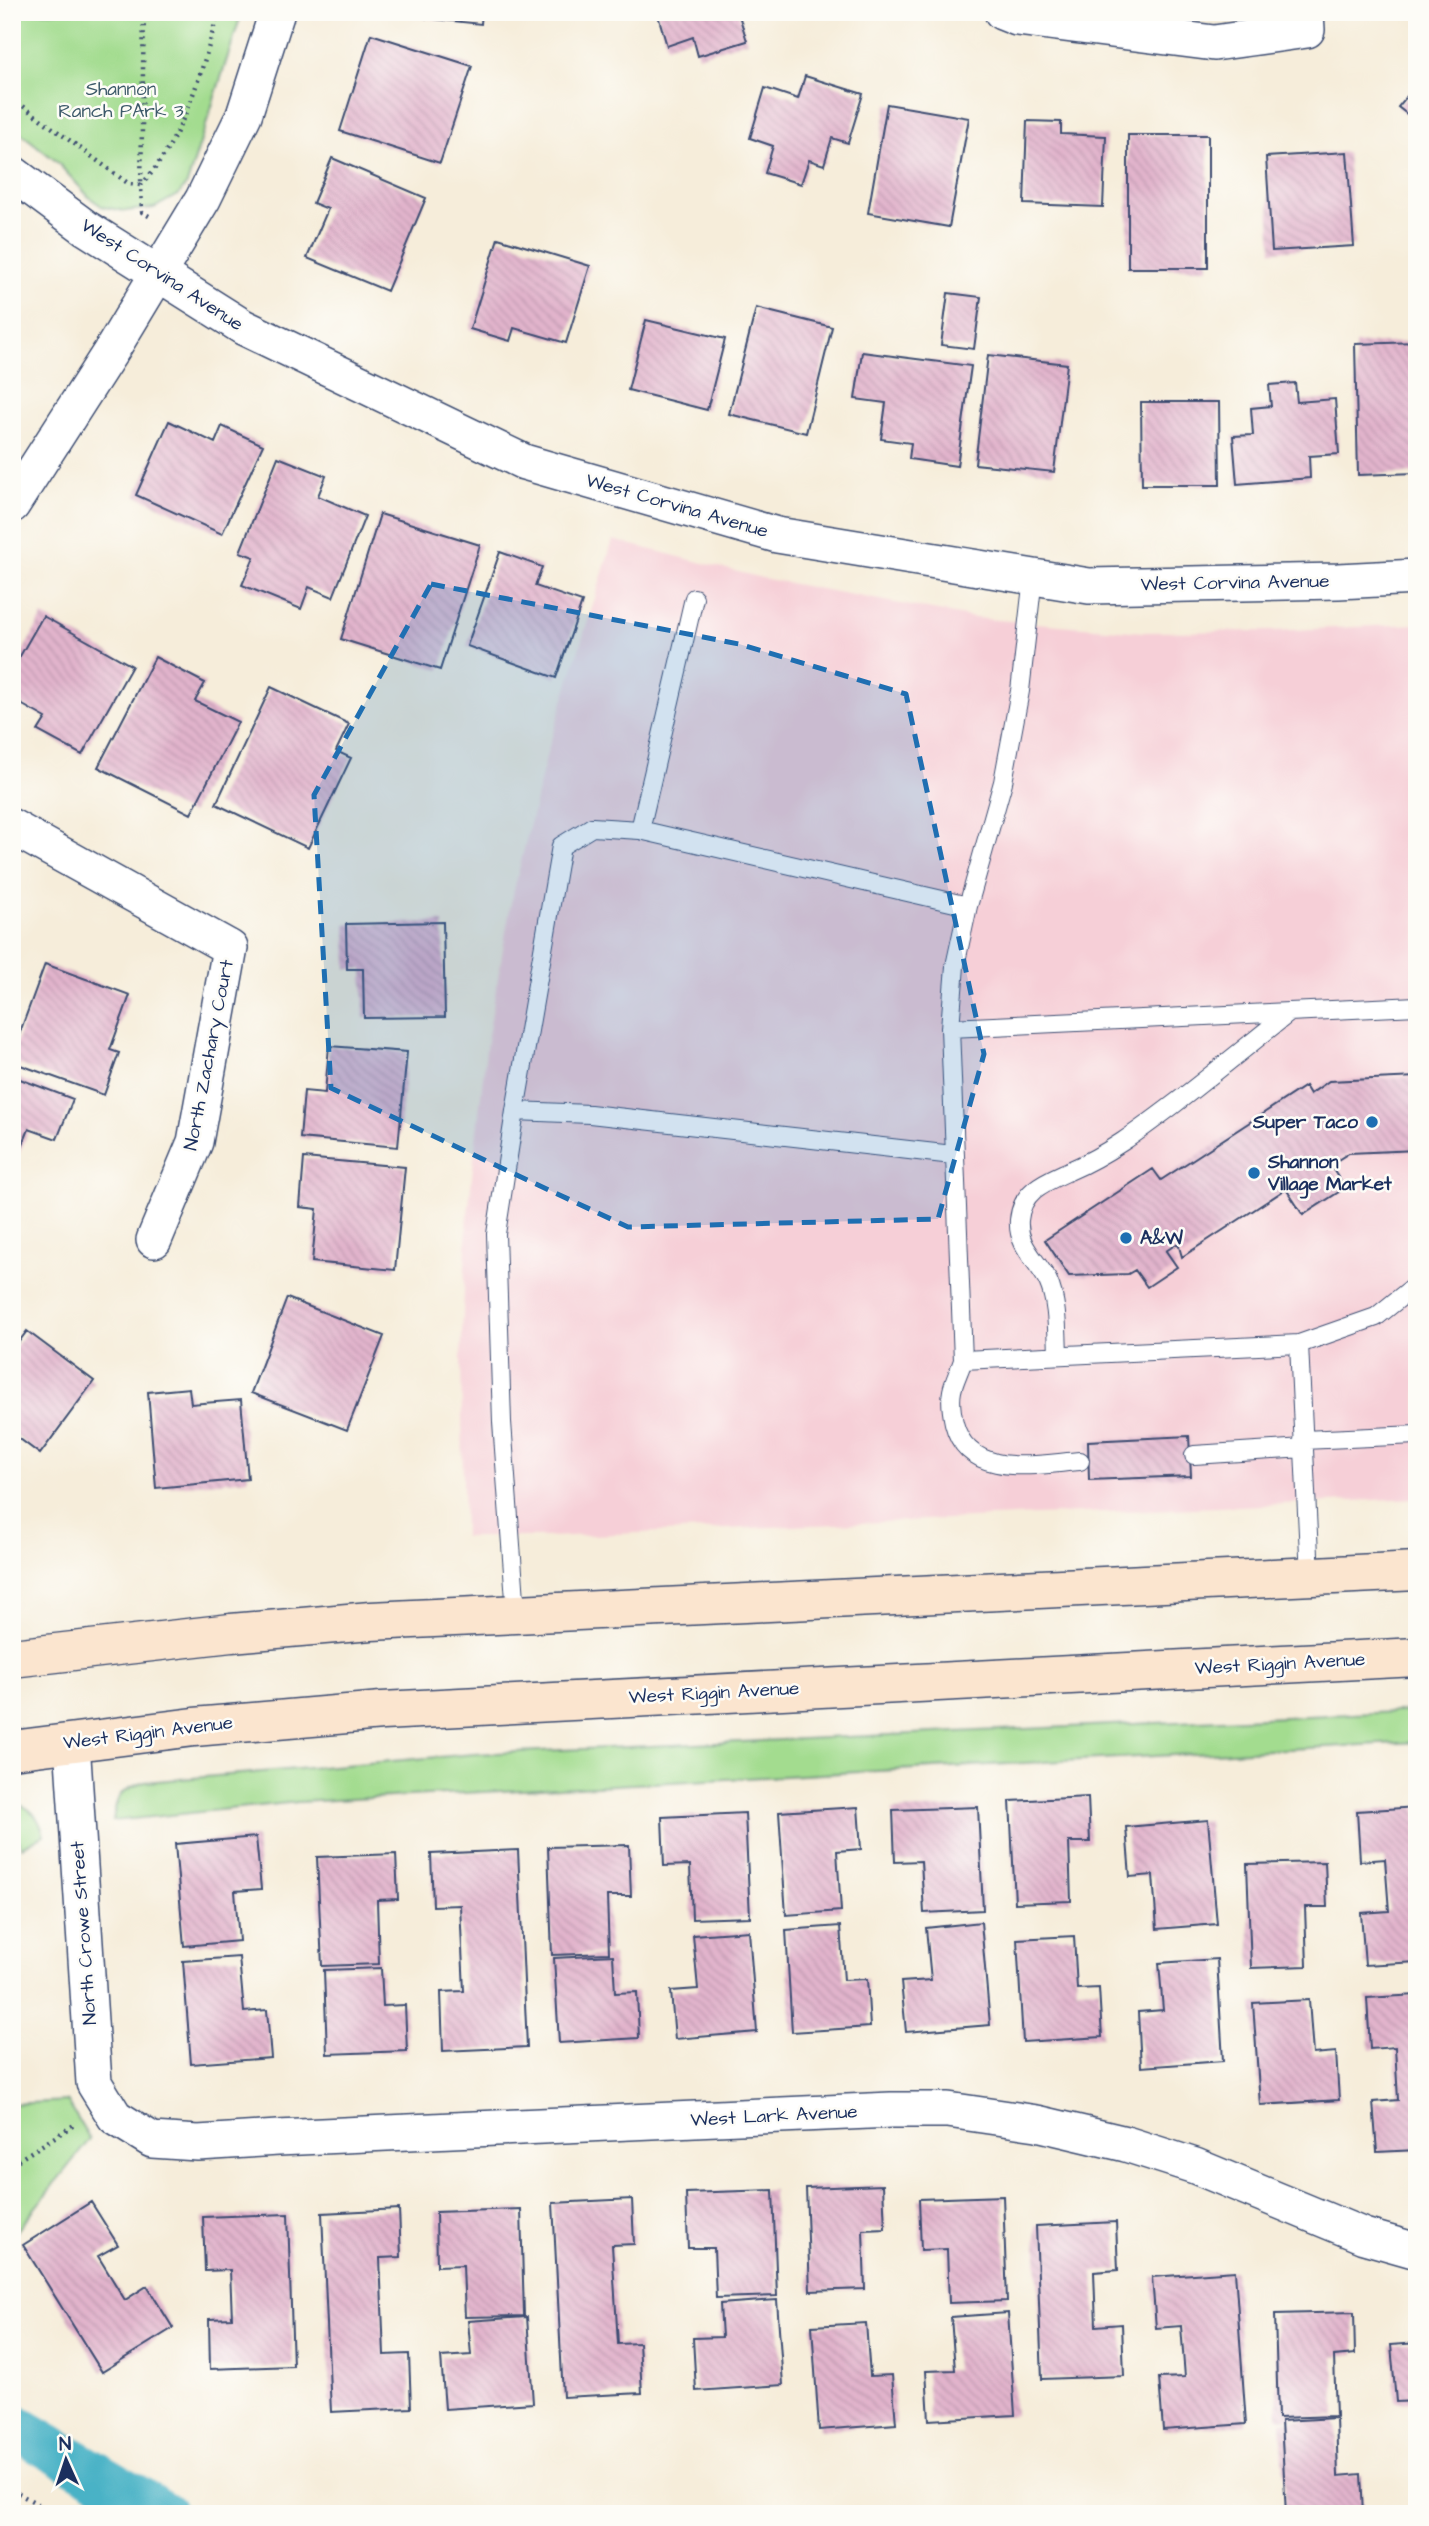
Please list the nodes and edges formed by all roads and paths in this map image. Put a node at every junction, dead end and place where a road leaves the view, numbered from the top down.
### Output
1 (144, 12) edge
2 (218, 12) edge
3 (276, 12) edge
4 (1002, 12) edge
5 (1306, 21) edge
6 (12, 98) edge
7 (12, 173) edge
8 (141, 186) junction
9 (159, 274) junction
10 (12, 505) edge
11 (1417, 576) edge
12 (1033, 577) junction
13 (694, 598) dead end
14 (12, 827) edge
15 (640, 831) junction
16 (968, 906) junction
17 (1417, 1006) edge
18 (1290, 1012) junction
19 (950, 1028) junction
20 (515, 1111) junction
21 (953, 1155) junction
22 (154, 1240) dead end
23 (1417, 1284) edge
24 (1299, 1344) junction
25 (1058, 1355) junction
26 (963, 1360) junction
27 (1417, 1435) edge
28 (1304, 1444) junction
29 (1194, 1455) dead end
30 (1080, 1461) dead end
31 (1417, 1571) edge
32 (1310, 1576) junction
33 (516, 1614) junction
34 (1417, 1657) edge
35 (12, 1658) edge
36 (72, 1742) junction
37 (12, 1750) edge
38 (112, 2111) junction
39 (12, 2164) edge
40 (1417, 2251) edge
41 (12, 2490) edge
42 (55, 2514) edge

1 - 8 path
2 - 8 path
3 - 9 street
4 - 5 street
6 - 8 path
7 - 9 street, West Corvina Avenue
9 - 10 street
9 - 12 street, West Corvina Avenue
11 - 12 street, West Corvina Avenue
12 - 16 lane
13 - 15 lane
14 - 22 street, North Zachary Court
15 - 16 lane
15 - 20 lane
16 - 19 lane
17 - 18 lane
18 - 19 lane
18 - 25 lane
19 - 21 lane
20 - 21 lane
20 - 33 lane
21 - 26 lane
23 - 24 lane
24 - 25 lane
24 - 28 lane
25 - 26 lane
26 - 30 lane
27 - 28 lane
28 - 29 lane
28 - 32 lane
31 - 32 main road
32 - 33 main road
33 - 35 main road
34 - 36 main road, West Riggin Avenue
36 - 37 main road, West Riggin Avenue
36 - 38 street, North Crowe Street
38 - 39 path
38 - 40 street, West Lark Avenue
41 - 42 path

